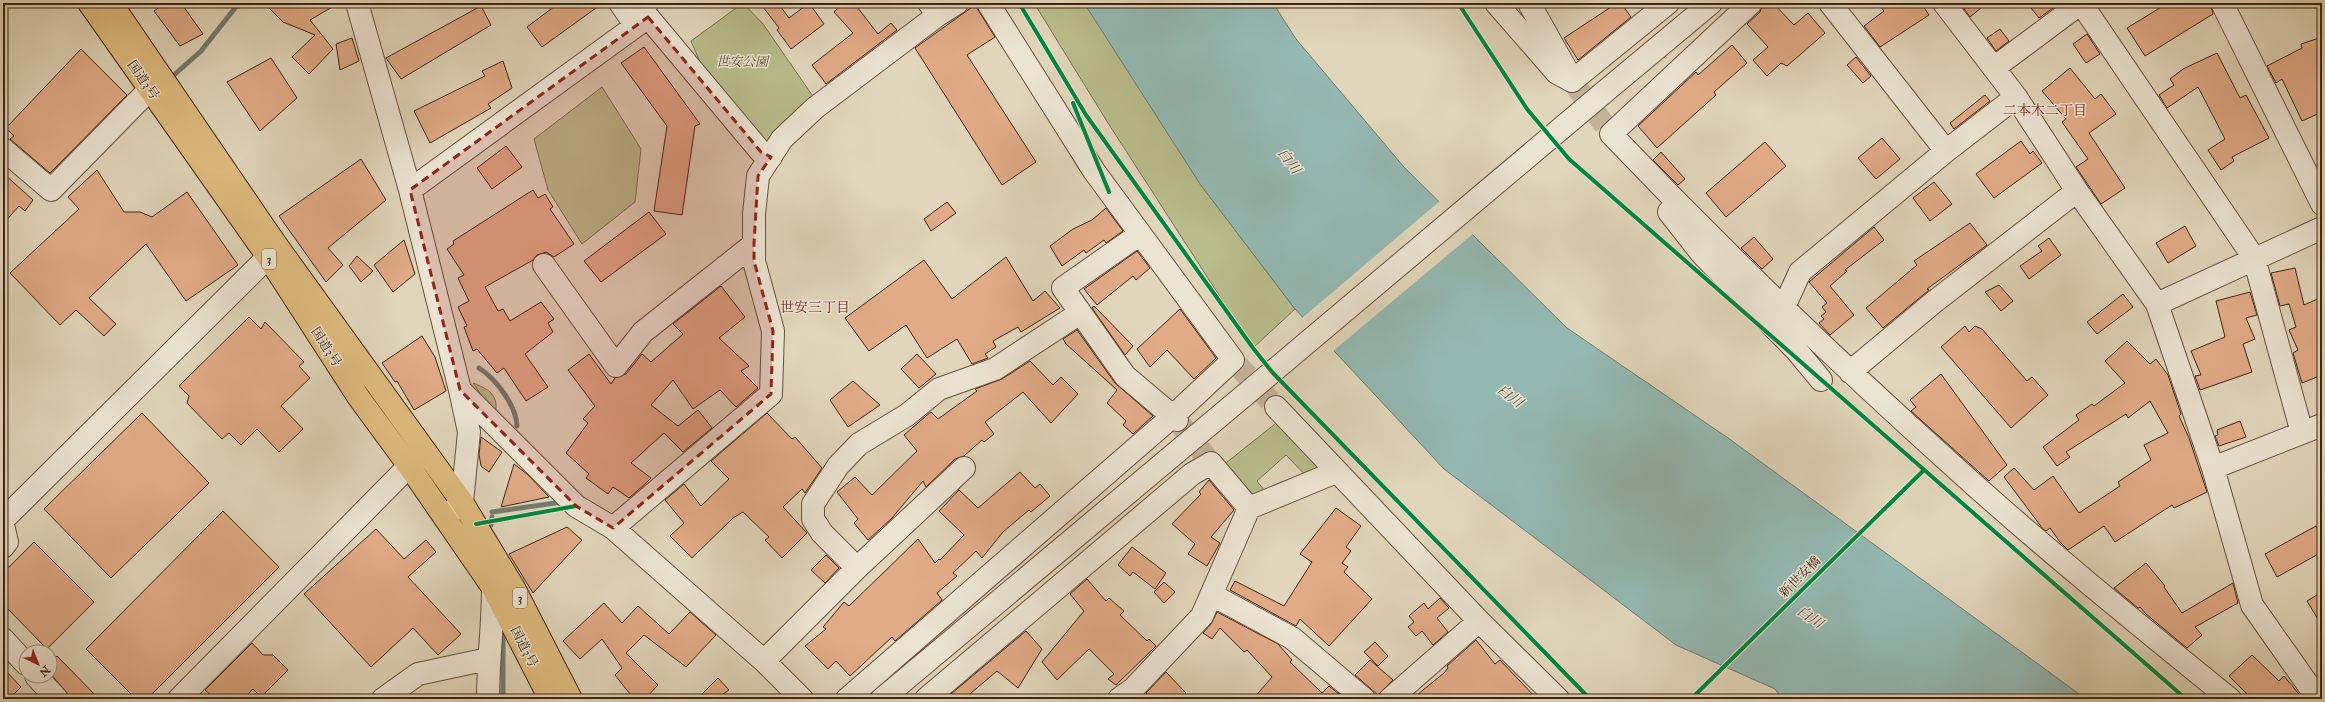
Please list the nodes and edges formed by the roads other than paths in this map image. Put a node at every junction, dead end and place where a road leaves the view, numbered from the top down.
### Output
1 (89, 3) edge
2 (356, 3) edge
3 (620, 3) edge
4 (957, 3) edge
5 (988, 3) edge
6 (1496, 3) edge
7 (1529, 3) edge
8 (1668, 3) edge
9 (1711, 3) edge
10 (1751, 3) edge
11 (1830, 3) edge
12 (1944, 3) edge
13 (2081, 3) edge
14 (2222, 3) edge
15 (112, 4) edge
16 (649, 8) edge
17 (933, 9) edge
18 (1995, 67) junction
19 (1572, 81) junction
20 (150, 90) junction
21 (2016, 96) junction
22 (1611, 134) junction
23 (3, 149) edge
24 (1946, 151) junction
25 (770, 157) junction
26 (410, 190) junction
27 (2078, 191) junction
28 (2322, 204) edge
29 (2322, 228) edge
30 (1140, 234) junction
31 (754, 244) junction
32 (268, 258) junction
33 (2254, 258) junction
34 (544, 265) dead end
35 (2157, 304) junction
36 (1784, 307) junction
37 (1080, 313) junction
38 (1850, 372) junction
39 (1821, 380) dead end
40 (460, 390) junction
41 (1276, 408) tunnel mouth
42 (1175, 418) junction
43 (2322, 425) edge
44 (2302, 433) junction
45 (426, 452) junction
46 (409, 466) junction
47 (964, 468) dead end
48 (2213, 468) junction
49 (1336, 472) junction
50 (462, 502) junction
51 (1248, 508) junction
52 (445, 518) junction
53 (3, 520) edge
54 (3, 525) edge
55 (614, 528) junction
56 (3, 547) edge
57 (856, 568) junction
58 (493, 588) junction
59 (1212, 595) junction
60 (1478, 621) junction
61 (3, 638) edge
62 (18, 655) edge
63 (488, 660) junction
64 (764, 661) junction
65 (43, 684) edge
66 (190, 695) edge
67 (57, 699) edge
68 (383, 699) edge
69 (488, 699) edge
70 (550, 699) edge
71 (571, 699) edge
72 (802, 699) edge
73 (847, 699) edge
74 (882, 699) edge
75 (926, 699) edge
76 (1119, 699) edge
77 (1364, 699) edge
78 (1390, 699) edge
79 (1558, 699) edge
80 (2230, 699) edge
81 (2318, 699) edge

1 - 20 highway, 国道3号 / 3
2 - 26 street
3 - 16 street
4 - 17 street
5 - 30 street
6 - 19 street
7 - 19 street
8 - 19 street
9 - 74 street, bridge
10 - 22 street
11 - 24 street
12 - 18 street
13 - 18 street
13 - 33 street
14 - 28 street
15 - 45 highway, 国道3号 / 3
16 - 25 street
16 - 26 street
17 - 25 street
18 - 21 street
20 - 23 street
20 - 32 highway, 国道3号 / 3
21 - 24 street
21 - 27 street
22 - 36 street
22 - 39 street
24 - 36 street
25 - 31 street
26 - 40 street
27 - 35 street
27 - 38 street
29 - 33 street
30 - 37 street
30 - 42 street
31 - 34 street
31 - 55 street
32 - 46 highway, 国道3号 / 3
32 - 53 street
33 - 35 street
33 - 44 street
35 - 48 street
36 - 38 street
37 - 42 street
37 - 57 street
38 - 80 street
40 - 50 street
40 - 55 street
41 - 49 street
42 - 73 street
43 - 44 street
44 - 48 street
45 - 46 street
45 - 50 highway, 国道3号 / 3
46 - 52 highway, 国道3号 / 3
46 - 66 street
47 - 57 street
48 - 81 street
49 - 51 street
49 - 60 street
50 - 52 street
50 - 71 highway, 国道3号 / 3
51 - 59 street
51 - 75 street
52 - 58 highway, 国道3号 / 3
54 - 56 street
55 - 64 street
57 - 64 street
58 - 63 street
58 - 70 highway, 国道3号 / 3
59 - 76 street
59 - 77 street
60 - 78 street
60 - 79 street
61 - 62 street
63 - 68 street
63 - 69 street
64 - 72 street
65 - 67 street

